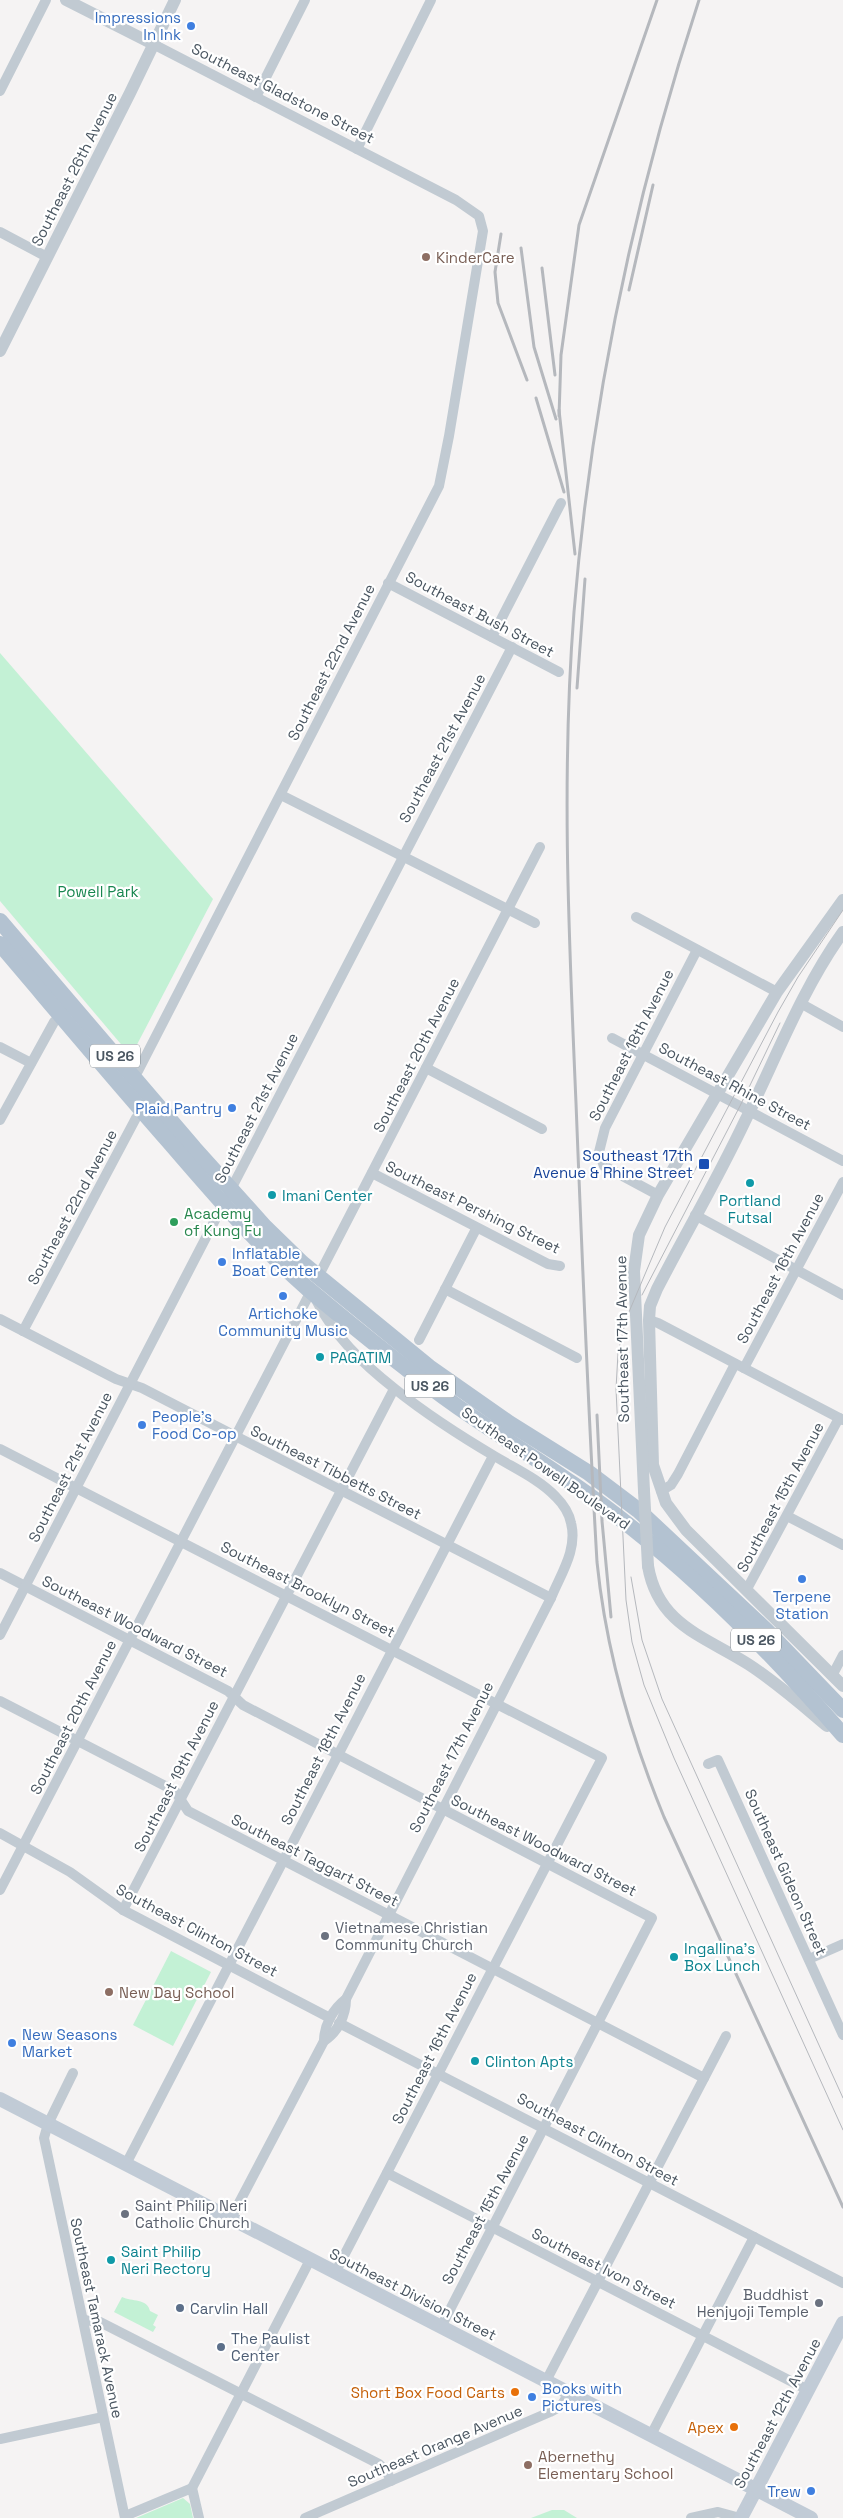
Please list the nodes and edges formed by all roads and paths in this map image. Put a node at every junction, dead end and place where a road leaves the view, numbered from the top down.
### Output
1 (46, 0) edge
2 (66, 0) edge
3 (175, 0) edge
4 (305, 0) edge
5 (431, 0) edge
6 (153, 44) junction
7 (0, 91) edge
8 (256, 97) junction
9 (357, 149) junction
10 (481, 220) joint
11 (0, 232) edge
12 (47, 257) junction
13 (0, 350) edge
14 (561, 503) dead end
15 (388, 583) junction
16 (492, 637) junction
17 (512, 647) junction
18 (559, 672) dead end
19 (281, 794) junction
20 (540, 847) dead end
21 (402, 856) junction
22 (843, 900) edge
23 (508, 909) junction
24 (636, 918) dead end
25 (0, 921) edge
26 (535, 923) dead end
27 (843, 932) edge
28 (0, 944) edge
29 (697, 950) junction
30 (777, 992) junction
31 (802, 1004) junction
32 (67, 1011) junction
33 (843, 1026) edge
34 (612, 1038) dead end
35 (0, 1047) edge
36 (643, 1054) junction
37 (31, 1063) junction
38 (426, 1068) junction
39 (126, 1081) junction
40 (717, 1094) junction
41 (148, 1107) junction
42 (750, 1111) junction
43 (0, 1120) edge
44 (542, 1129) dead end
45 (843, 1161) edge
46 (372, 1173) junction
47 (843, 1182) edge
48 (231, 1190) junction
49 (658, 1194) junction
50 (224, 1204) junction
51 (695, 1215) junction
52 (476, 1229) junction
53 (560, 1266) dead end
54 (796, 1271) junction
55 (315, 1284) junction
56 (446, 1288) junction
57 (843, 1295) edge
58 (0, 1319) edge
59 (649, 1320) junction
60 (23, 1331) junction
61 (419, 1340) dead end
62 (577, 1358) dead end
63 (740, 1366) junction
64 (130, 1384) junction
65 (394, 1389) junction
66 (841, 1419) edge
67 (236, 1437) junction
68 (0, 1449) edge
69 (493, 1456) junction
70 (76, 1488) junction
71 (340, 1491) junction
72 (661, 1491) junction
73 (787, 1516) junction
74 (180, 1540) junction
75 (446, 1545) junction
76 (843, 1545) edge
77 (0, 1574) edge
78 (25, 1586) junction
79 (747, 1589) junction
80 (286, 1594) junction
81 (551, 1598) junction
82 (0, 1635) edge
83 (130, 1640) junction
84 (391, 1649) junction
85 (843, 1655) edge
86 (833, 1674) junction
87 (843, 1686) edge
88 (234, 1697) junction
89 (0, 1700) edge
90 (497, 1703) junction
91 (843, 1710) edge
92 (843, 1737) edge
93 (78, 1740) junction
94 (337, 1755) junction
95 (602, 1758) joint
96 (708, 1764) dead end
97 (181, 1800) junction
98 (442, 1809) junction
99 (0, 1833) edge
100 (25, 1846) junction
101 (283, 1860) junction
102 (548, 1863) junction
103 (0, 1890) edge
104 (123, 1910) junction
105 (388, 1915) junction
106 (652, 1918) joint
107 (843, 1944) edge
108 (809, 1960) junction
109 (229, 1965) junction
110 (492, 1968) junction
111 (335, 2021) junction
112 (598, 2023) junction
113 (843, 2035) edge
114 (726, 2036) dead end
115 (74, 2073) dead end
116 (438, 2073) junction
117 (704, 2078) junction
118 (0, 2100) edge
119 (48, 2124) junction
120 (544, 2128) junction
121 (126, 2164) junction
122 (387, 2173) junction
123 (649, 2182) junction
124 (231, 2218) junction
125 (492, 2227) junction
126 (754, 2237) junction
127 (310, 2260) junction
128 (335, 2273) junction
129 (598, 2281) junction
130 (843, 2283) edge
131 (84, 2320) junction
132 (843, 2323) edge
133 (441, 2327) junction
134 (703, 2336) junction
135 (546, 2381) junction
136 (808, 2390) junction
137 (569, 2393) junction
138 (243, 2394) junction
139 (103, 2417) junction
140 (651, 2435) junction
141 (0, 2439) edge
142 (390, 2481) junction
143 (192, 2488) junction
144 (756, 2489) junction
145 (125, 2517) edge
146 (199, 2518) edge
147 (305, 2518) edge
148 (691, 2518) edge
149 (741, 2518) edge
150 (811, 2518) edge

1 - 7 street
2 - 6 street, Southeast Gladstone Street
3 - 6 street, Southeast 26th Avenue
4 - 8 street
5 - 9 street
6 - 8 street, Southeast Gladstone Street
6 - 12 street, Southeast 26th Avenue
8 - 9 street, Southeast Gladstone Street
9 - 10 street, Southeast Gladstone Street
10 - 15 street, Southeast 22nd Avenue
11 - 12 street
12 - 13 street, Southeast 26th Avenue
14 - 16 street
15 - 16 street, Southeast Bush Street
15 - 19 street, Southeast 22nd Avenue
16 - 17 street, Southeast Bush Street
17 - 18 street, Southeast Bush Street
17 - 21 street, Southeast 21st Avenue
19 - 21 street
19 - 39 street, Southeast 22nd Avenue
20 - 23 street, Southeast 20th Avenue
21 - 23 street
21 - 48 street, Southeast 21st Avenue
22 - 30 street, Southeast 17th Avenue
23 - 26 street
23 - 38 street, Southeast 20th Avenue
24 - 29 street
25 - 32 main road, Southeast Powell Boulevard / US 26
27 - 31 street, Southeast 17th Avenue
28 - 32 main road, Southeast Powell Boulevard / US 26
29 - 30 street
29 - 36 street, Southeast 18th Avenue
30 - 40 street, Southeast 17th Avenue
31 - 33 street
31 - 42 street, Southeast 17th Avenue
32 - 37 street
32 - 39 main road, Southeast Powell Boulevard / US 26
34 - 36 street, Southeast Rhine Street
35 - 37 street
36 - 40 street, Southeast Rhine Street
36 - 49 street, Southeast 18th Avenue
37 - 43 street
38 - 44 street
38 - 46 street, Southeast 20th Avenue
39 - 41 main road, Southeast Powell Boulevard / US 26
40 - 42 street, Southeast Rhine Street
40 - 49 street, Southeast 17th Avenue
41 - 48 main road, Southeast Powell Boulevard / US 26
41 - 50 main road, Southeast Powell Boulevard / US 26
41 - 60 street, Southeast 22nd Avenue
42 - 45 street, Southeast Rhine Street
42 - 51 street, Southeast 17th Avenue
46 - 52 street, Southeast Pershing Street
46 - 55 street, Southeast 20th Avenue
47 - 54 street, Southeast 16th Avenue
48 - 50 street, Southeast 21st Avenue
48 - 55 main road, Southeast Powell Boulevard / US 26
49 - 92 street, Southeast 17th Avenue, bridge
50 - 55 main road, Southeast Powell Boulevard / US 26
50 - 64 street, Southeast 21st Avenue
51 - 54 street
51 - 59 street, Southeast 17th Avenue
52 - 53 street, Southeast Pershing Street
52 - 56 street
54 - 57 street
54 - 63 street, Southeast 16th Avenue
55 - 65 street
55 - 67 street, Southeast 20th Avenue
55 - 91 main road, Southeast Powell Boulevard / US 26
55 - 92 main road, Southeast Powell Boulevard / US 26
56 - 61 street
56 - 62 street
58 - 60 street, Southeast Tibbetts Street
59 - 63 street
59 - 72 street, Southeast 17th Avenue
60 - 64 street, Southeast Tibbetts Street
63 - 66 street
63 - 72 street, Southeast 16th Avenue
64 - 67 street, Southeast Tibbetts Street
64 - 70 street, Southeast 21st Avenue
65 - 69 street
65 - 71 street, Southeast 19th Avenue
66 - 73 street, Southeast 15th Avenue
67 - 71 street, Southeast Tibbetts Street
67 - 74 street, Southeast 20th Avenue
68 - 70 street, Southeast Brooklyn Street
69 - 75 street, Southeast 18th Avenue
69 - 81 street, Southeast 17th Avenue
70 - 74 street, Southeast Brooklyn Street
70 - 78 street, Southeast 21st Avenue
71 - 75 street, Southeast Tibbetts Street
71 - 80 street, Southeast 19th Avenue
72 - 79 street, Southeast 17th Avenue
73 - 76 street
73 - 79 street, Southeast 15th Avenue
74 - 80 street, Southeast Brooklyn Street
74 - 83 street, Southeast 20th Avenue
75 - 81 street, Southeast Tibbetts Street
75 - 84 street, Southeast 18th Avenue
77 - 78 street, Southeast Woodward Street
78 - 82 street, Southeast 21st Avenue
78 - 83 street, Southeast Woodward Street
79 - 86 street, Southeast 17th Avenue
80 - 84 street, Southeast Brooklyn Street
80 - 88 street, Southeast 19th Avenue
81 - 90 street, Southeast 17th Avenue
83 - 88 street, Southeast Woodward Street
83 - 93 street, Southeast 20th Avenue
84 - 90 street, Southeast Brooklyn Street
84 - 94 street, Southeast 18th Avenue
85 - 86 street
86 - 87 street, Southeast 17th Avenue
88 - 94 street, Southeast Woodward Street
88 - 97 street, Southeast 19th Avenue
89 - 93 street, Southeast Taggart Street
90 - 95 street, Southeast Brooklyn Street
90 - 98 street, Southeast 17th Avenue
93 - 97 street, Southeast Taggart Street
93 - 100 street, Southeast 20th Avenue
94 - 98 street, Southeast Woodward Street
94 - 101 street, Southeast 18th Avenue
95 - 102 street, Southeast 16th Avenue
96 - 108 street, Southeast Gideon Street
97 - 101 street, Southeast Taggart Street
97 - 104 street, Southeast 19th Avenue
98 - 102 street, Southeast Woodward Street
98 - 105 street, Southeast 17th Avenue
99 - 100 street, Southeast Clinton Street
100 - 103 street, Southeast 20th Avenue
100 - 104 street, Southeast Clinton Street
101 - 105 street, Southeast Taggart Street
101 - 109 street, Southeast 18th Avenue
102 - 106 street, Southeast Woodward Street
102 - 110 street, Southeast 16th Avenue
104 - 109 street, Southeast Clinton Street
105 - 110 street, Southeast Taggart Street
105 - 111 street, Southeast 17th Avenue
106 - 112 street, Southeast 15th Avenue
107 - 108 street
108 - 113 street, Southeast Gideon Street
109 - 111 street, Southeast Clinton Street
109 - 121 street, Southeast 18th Avenue
110 - 112 street, Southeast Taggart Street
110 - 116 street, Southeast 16th Avenue
111 - 116 street, Southeast Clinton Street
111 - 124 street, Southeast 17th Avenue
112 - 117 street, Southeast Taggart Street
112 - 120 street, Southeast 15th Avenue
114 - 117 street
115 - 119 street
116 - 120 street, Southeast Clinton Street
116 - 122 street, Southeast 16th Avenue
117 - 123 street
118 - 119 main road, Southeast Division Street
119 - 121 main road, Southeast Division Street
119 - 131 street, Southeast Tamarack Avenue
120 - 123 street, Southeast Clinton Street
120 - 125 street, Southeast 15th Avenue
121 - 124 main road, Southeast Division Street
122 - 125 street, Southeast Ivon Street
122 - 128 street, Southeast 16th Avenue
123 - 126 street, Southeast Clinton Street
123 - 129 street
124 - 127 main road, Southeast Division Street
125 - 129 street, Southeast Ivon Street
125 - 133 street, Southeast 15th Avenue
126 - 130 street, Southeast Clinton Street
126 - 134 street
127 - 128 main road, Southeast Division Street
127 - 138 street
128 - 133 main road, Southeast Division Street
129 - 134 street, Southeast Ivon Street
129 - 135 street
131 - 138 street
131 - 139 street, Southeast Tamarack Avenue
132 - 136 main road, Southeast 12th Avenue
133 - 135 main road, Southeast Division Street
134 - 136 street, Southeast Ivon Street
134 - 140 street
135 - 137 main road, Southeast Division Street
136 - 144 main road, Southeast 12th Avenue
137 - 140 main road, Southeast Division Street
137 - 142 street, Southeast Orange Avenue
138 - 142 street
138 - 143 street
139 - 141 street
139 - 145 street, Southeast Tamarack Avenue
140 - 144 main road, Southeast Division Street
142 - 147 street, Southeast Orange Avenue
143 - 145 street
143 - 146 street
144 - 149 main road, Southeast 12th Avenue
144 - 150 main road, Southeast Division Street
148 - 149 street

